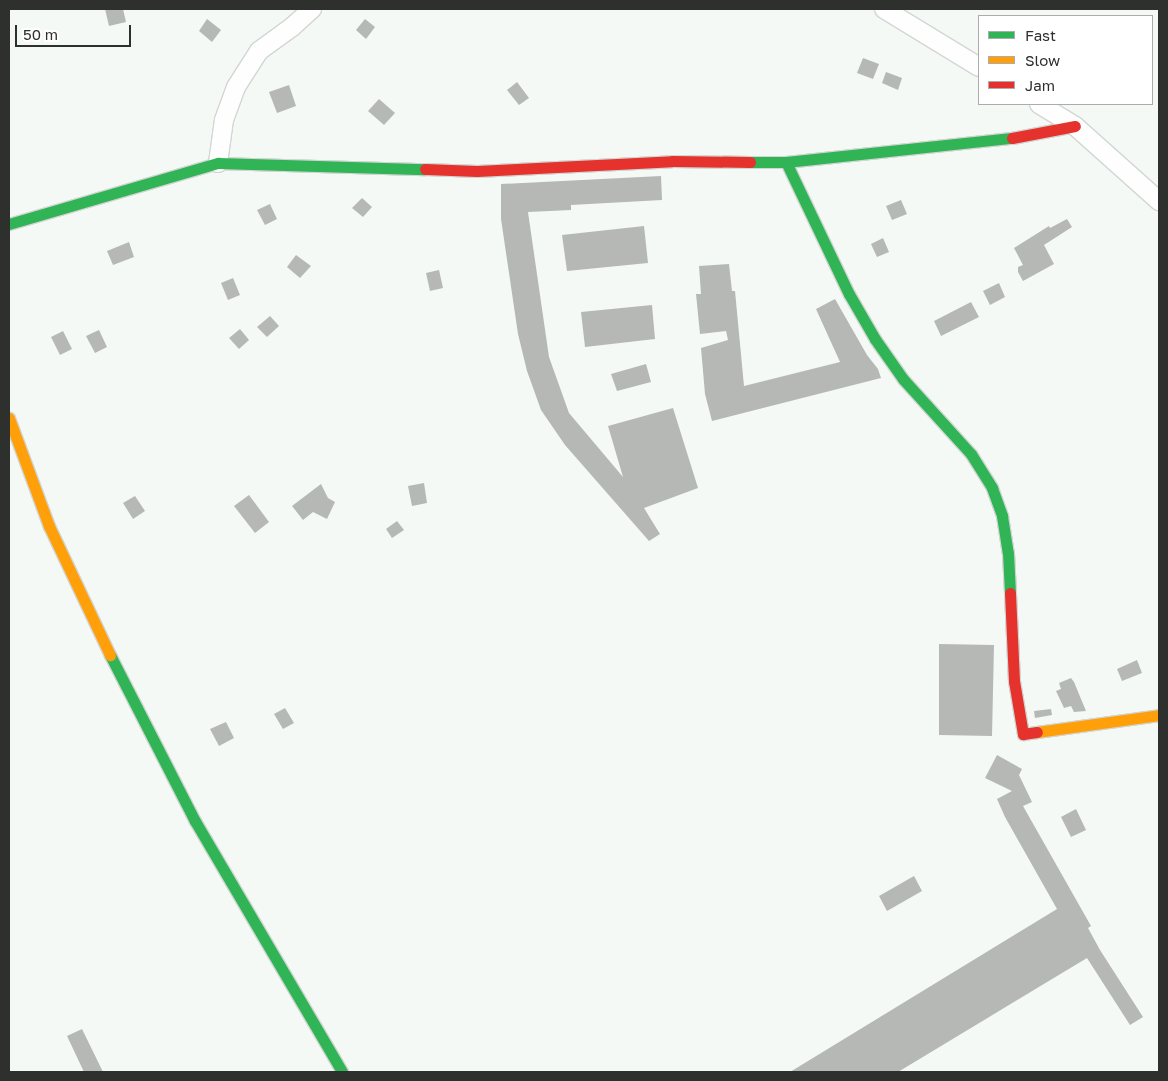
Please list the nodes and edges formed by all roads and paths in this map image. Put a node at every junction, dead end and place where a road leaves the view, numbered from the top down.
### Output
1 (312, 9) edge
2 (884, 9) edge
3 (978, 66) edge
4 (1041, 105) edge
5 (1075, 126) junction
6 (786, 162) junction
7 (218, 164) junction
8 (1159, 201) edge
9 (9, 224) edge
10 (9, 418) edge
11 (1159, 715) edge
12 (342, 1072) edge

1 - 7 street
2 - 3 street
4 - 5 street
5 - 6 street
5 - 8 street
6 - 7 street
6 - 11 street
7 - 9 street
10 - 12 street

